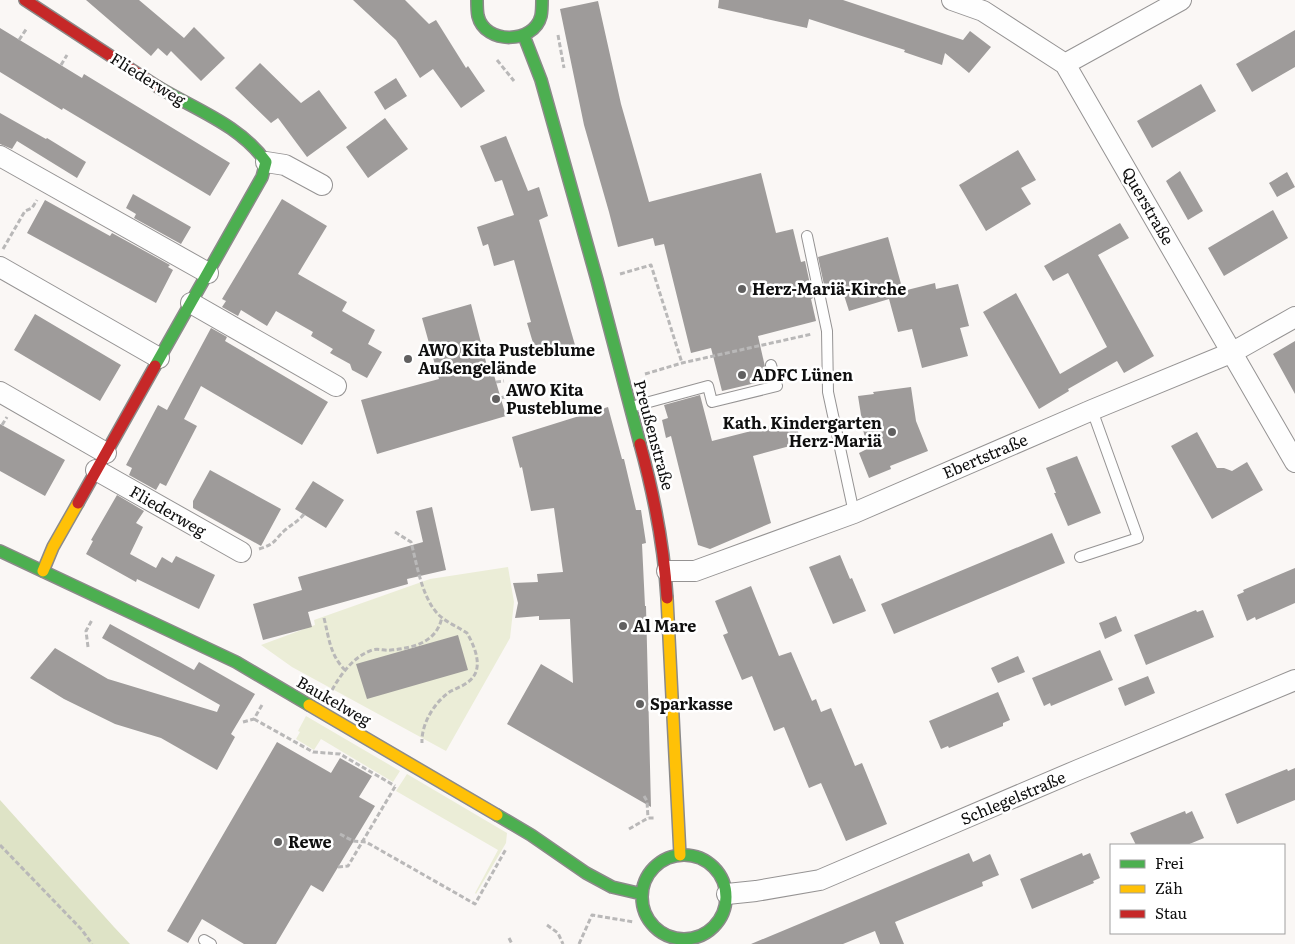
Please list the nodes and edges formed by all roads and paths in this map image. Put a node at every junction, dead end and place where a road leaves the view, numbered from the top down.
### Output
1 (25, 0) edge
2 (477, 0) edge
3 (542, 0) edge
4 (952, 0) edge
5 (1181, 0) edge
6 (524, 36) junction
7 (1065, 64) junction
8 (0, 156) edge
9 (266, 162) junction
10 (322, 185) dead end
11 (39, 196) dead end
12 (807, 236) dead end
13 (0, 254) edge
14 (0, 267) edge
15 (208, 274) junction
16 (597, 280) junction
17 (191, 303) junction
18 (1295, 317) edge
19 (827, 331) junction
20 (1233, 352) junction
21 (160, 358) junction
22 (682, 364) junction
23 (771, 365) dead end
24 (504, 381) dead end
25 (623, 381) junction
26 (496, 382) dead end
27 (336, 386) dead end
28 (0, 392) edge
29 (508, 396) dead end
30 (500, 398) dead end
31 (630, 407) junction
32 (1092, 410) junction
33 (106, 453) junction
34 (1295, 462) edge
35 (96, 470) junction
36 (854, 513) junction
37 (304, 514) dead end
38 (395, 532) dead end
39 (0, 551) edge
40 (241, 552) joint
41 (1080, 557) dead end
42 (43, 571) junction
43 (667, 571) junction
44 (442, 617) junction
45 (324, 618) dead end
46 (345, 670) junction
47 (1295, 680) edge
48 (329, 695) dead end
49 (254, 718) dead end
50 (423, 750) dead end
51 (398, 781) dead end
52 (395, 786) junction
53 (644, 796) dead end
54 (648, 818) junction
55 (658, 818) dead end
56 (518, 828) junction
57 (629, 830) dead end
58 (340, 834) dead end
59 (363, 841) junction
60 (0, 845) edge
61 (680, 855) junction
62 (338, 868) dead end
63 (642, 894) junction
64 (726, 894) junction
65 (634, 922) dead end
66 (547, 925) dead end
67 (509, 938) dead end
68 (697, 941) edge
69 (92, 944) edge
70 (512, 944) edge
71 (563, 944) edge
72 (579, 944) edge

1 - 9 street, Fliederweg
2 - 6 street
3 - 6 street
4 - 7 street, Querstraße
5 - 7 street
6 - 16 street, Preußenstraße
7 - 20 street, Querstraße
8 - 15 street
9 - 10 street
9 - 15 street
11 - 13 path
12 - 19 lane
14 - 21 street
15 - 17 street
16 - 22 path
16 - 25 street, Preußenstraße
17 - 21 street
17 - 27 street
18 - 20 street, Ebertstraße
19 - 22 path
19 - 36 lane
20 - 32 street, Ebertstraße
20 - 34 street, Querstraße
21 - 33 street
22 - 25 path
23 - 31 lane
24 - 26 path
25 - 31 street, Preußenstraße
28 - 33 street
29 - 30 path
31 - 43 street, Preußenstraße
32 - 36 street, Ebertstraße
32 - 41 lane
33 - 35 street
35 - 40 street, Fliederweg
35 - 42 street
36 - 43 street, Ebertstraße
37 - 40 path
38 - 44 path
39 - 42 street, Baukelweg
42 - 56 street, Baukelweg
43 - 61 street, Preußenstraße
44 - 46 path
44 - 50 path
45 - 46 path
46 - 48 path
47 - 64 street, Schlegelstraße
49 - 52 path
51 - 52 path
52 - 59 path
53 - 54 path
54 - 55 path
54 - 57 path
56 - 59 path
56 - 63 street, Baukelweg
58 - 59 path
59 - 62 path
60 - 69 path
61 - 63 street
61 - 64 street
63 - 68 street
64 - 68 street
65 - 72 path
66 - 71 path
67 - 70 path

